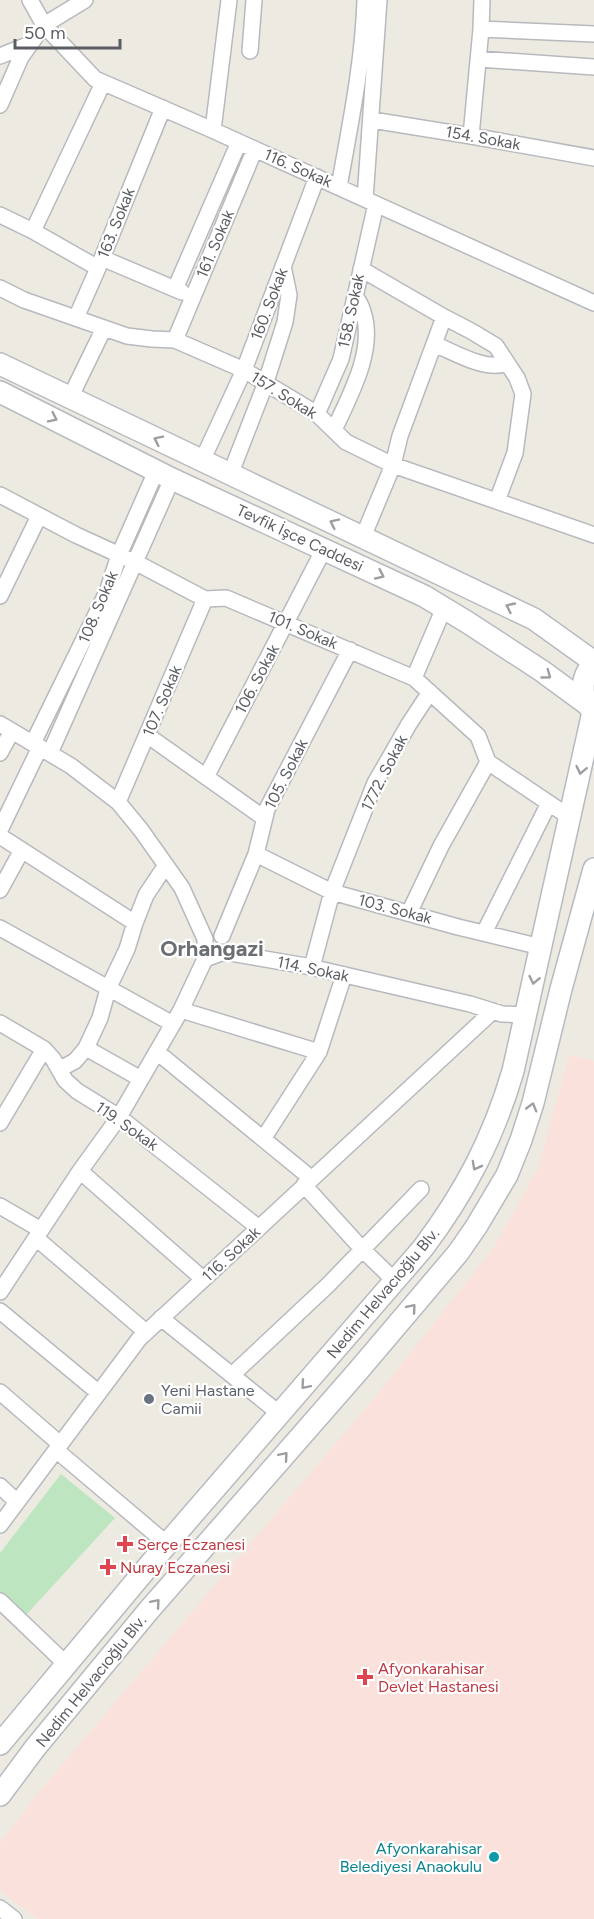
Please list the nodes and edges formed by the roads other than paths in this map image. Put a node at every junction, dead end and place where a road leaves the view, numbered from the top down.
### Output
1 (30, 0) edge
2 (85, 0) edge
3 (229, 0) edge
4 (254, 0) edge
5 (365, 0) edge
6 (379, 0) edge
7 (482, 0) edge
8 (44, 25) junction
9 (481, 29) junction
10 (594, 34) edge
11 (30, 44) junction
12 (250, 51) dead end
13 (0, 56) edge
14 (479, 59) junction
15 (594, 67) edge
16 (103, 83) junction
17 (0, 105) edge
18 (163, 108) junction
19 (372, 120) junction
20 (213, 130) junction
21 (471, 136) junction
22 (239, 142) junction
23 (255, 149) junction
24 (594, 158) edge
25 (317, 177) junction
26 (339, 187) junction
27 (371, 201) junction
28 (0, 215) edge
29 (33, 231) junction
30 (100, 263) junction
31 (283, 266) junction
32 (360, 269) junction
33 (0, 288) edge
34 (175, 289) junction
35 (355, 295) junction
36 (193, 296) junction
37 (594, 303) edge
38 (444, 317) junction
39 (76, 318) junction
40 (104, 328) junction
41 (175, 340) junction
42 (434, 344) junction
43 (507, 363) junction
44 (0, 364) edge
45 (244, 370) junction
46 (265, 384) junction
47 (0, 392) edge
48 (70, 398) junction
49 (317, 414) junction
50 (123, 423) junction
51 (334, 430) junction
52 (111, 447) junction
53 (202, 461) junction
54 (393, 465) junction
55 (164, 474) junction
56 (231, 475) junction
57 (0, 495) edge
58 (497, 501) junction
59 (39, 516) junction
60 (594, 535) edge
61 (363, 537) junction
62 (324, 549) junction
63 (119, 555) junction
64 (135, 562) junction
65 (0, 596) edge
66 (205, 599) junction
67 (444, 608) junction
68 (287, 623) junction
69 (350, 650) junction
70 (594, 662) edge
71 (414, 678) junction
72 (430, 692) junction
73 (591, 710) edge
74 (6, 727) edge
75 (147, 735) junction
76 (41, 748) junction
77 (0, 753) edge
78 (488, 762) junction
79 (206, 777) junction
80 (118, 802) junction
81 (549, 803) junction
82 (264, 818) junction
83 (571, 818) junction
84 (0, 830) edge
85 (0, 836) edge
86 (21, 850) junction
87 (256, 854) junction
88 (166, 865) junction
89 (594, 869) edge
90 (0, 890) edge
91 (332, 892) junction
92 (409, 913) junction
93 (135, 923) junction
94 (0, 928) edge
95 (484, 933) junction
96 (222, 936) junction
97 (205, 939) junction
98 (541, 947) junction
99 (224, 952) junction
100 (205, 959) junction
101 (312, 967) junction
102 (344, 975) junction
103 (108, 988) junction
104 (181, 1010) junction
105 (494, 1011) junction
106 (527, 1015) junction
107 (0, 1023) edge
108 (173, 1024) junction
109 (86, 1048) junction
110 (44, 1049) junction
111 (157, 1052) junction
112 (319, 1052) junction
113 (60, 1069) junction
114 (141, 1079) junction
115 (119, 1117) junction
116 (0, 1123) edge
117 (263, 1139) junction
118 (80, 1171) junction
119 (308, 1182) junction
120 (421, 1189) dead end
121 (0, 1206) edge
122 (259, 1228) junction
123 (38, 1234) junction
124 (363, 1250) junction
125 (203, 1279) junction
126 (395, 1281) junction
127 (0, 1292) edge
128 (0, 1311) edge
129 (161, 1318) junction
130 (146, 1332) junction
131 (337, 1349) junction
132 (232, 1375) junction
133 (347, 1384) junction
134 (0, 1392) edge
135 (99, 1393) junction
136 (280, 1414) junction
137 (58, 1447) junction
138 (0, 1486) edge
139 (17, 1502) junction
140 (0, 1524) edge
141 (167, 1544) junction
142 (0, 1601) edge
143 (66, 1664) junction
144 (0, 1743) edge
145 (0, 1795) edge
146 (0, 1908) edge
147 (14, 1919) edge

1 - 8 street, 116. Sokak
2 - 8 street
3 - 20 street
4 - 12 street
5 - 26 street
6 - 19 street, 158. Sokak
7 - 9 street
8 - 11 street
8 - 16 street, 116. Sokak
9 - 10 street
9 - 14 street
11 - 13 street
11 - 17 street
14 - 15 street
14 - 21 street
16 - 18 street, 116. Sokak
16 - 29 street
18 - 20 street, 116. Sokak
18 - 30 street, 163. Sokak
19 - 21 street, 154. Sokak
19 - 27 street, 158. Sokak
20 - 22 street, 116. Sokak
21 - 24 street, 154. Sokak
22 - 23 street, 116. Sokak
22 - 34 street
23 - 25 street, 116. Sokak
23 - 36 street, 161. Sokak
25 - 26 street, 116. Sokak
25 - 31 street, 160. Sokak
26 - 27 street, 116. Sokak
27 - 32 street, 158. Sokak
27 - 37 street, 116. Sokak
28 - 29 street, 163. Sokak
29 - 30 street, 163. Sokak
30 - 34 street
30 - 39 street
31 - 45 street, 160. Sokak
31 - 46 street
32 - 35 street, 158. Sokak
32 - 38 street
33 - 39 street, 157. Sokak
34 - 36 street
35 - 49 street, 158. Sokak
35 - 51 street
36 - 41 street, 161. Sokak
38 - 42 street
38 - 43 street
39 - 40 street, 157. Sokak
40 - 41 street, 157. Sokak
40 - 48 street
41 - 45 street, 157. Sokak
42 - 43 street
42 - 54 street
43 - 58 street
44 - 48 main road, Tevfik İşce Caddesi
45 - 46 street, 157. Sokak
45 - 53 street, 160. Sokak
46 - 49 street, 157. Sokak
46 - 56 street
47 -> 52 main road, Tevfik İşce Caddesi
48 - 50 main road, Tevfik İşce Caddesi
49 - 51 street, 157. Sokak
50 - 52 main road
53 -> 50 main road, Tevfik İşce Caddesi
51 - 54 street, 157. Sokak
52 - 55 main road, Tevfik İşce Caddesi
53 - 56 main road, Tevfik İşce Caddesi
54 - 58 street, 157. Sokak
54 - 61 street
55 - 62 main road, Tevfik İşce Caddesi
55 - 63 street, 108. Sokak
55 - 64 street
61 -> 56 main road, Tevfik İşce Caddesi
57 - 59 street, 101. Sokak
58 - 60 street, 157. Sokak
59 - 63 street, 101. Sokak
59 - 65 street
70 -> 61 main road, Tevfik İşce Caddesi
62 -> 67 main road, Tevfik İşce Caddesi
62 - 68 street, 106. Sokak
63 - 64 street, 101. Sokak
63 - 76 street, 108. Sokak
64 - 66 street, 101. Sokak
64 - 76 street
66 - 68 street, 101. Sokak
66 - 75 street, 107. Sokak
67 - 71 street
67 -> 73 main road, Tevfik İşce Caddesi
68 - 69 street, 101. Sokak
68 - 79 street, 106. Sokak
69 - 71 street, 101. Sokak
69 - 82 street, 105. Sokak
70 - 73 main road, Nedim Helvacıoğlu Blv.
71 - 72 street, 101. Sokak
72 - 78 street, 101. Sokak
72 - 91 street, 1772. Sokak
73 -> 83 main road, Nedim Helvacıoğlu Blv.
74 - 76 street
74 - 77 street
75 - 79 street
75 - 80 street, 107. Sokak
76 - 80 street
76 - 84 street
78 - 81 street
78 - 92 street
79 - 82 street
80 - 88 street
81 - 83 street
81 - 95 street
82 - 87 street, 105. Sokak
83 - 98 main road, Nedim Helvacıoğlu Blv.
85 - 86 street
86 - 90 street
86 - 93 street
87 - 91 street, 103. Sokak
87 - 96 street, 105. Sokak
88 - 93 street
88 - 97 street
133 -> 89 main road, Nedim Helvacıoğlu Blv.
91 - 92 street, 103. Sokak
91 - 101 street, 1772. Sokak
92 - 95 street, 103. Sokak
93 - 103 street
94 - 103 street
95 - 98 street, 103. Sokak
96 - 97 street
96 - 99 street
97 - 100 street
98 -> 106 main road, Nedim Helvacıoğlu Blv.
99 - 100 street, 114. Sokak
99 - 101 street, 114. Sokak
100 - 104 street
101 - 102 street, 114. Sokak
102 - 105 street, 114. Sokak
102 - 112 street
103 - 108 street
103 - 109 street
104 - 108 street
104 - 112 street
105 - 106 street, 114. Sokak
105 - 119 street, 116. Sokak
106 -> 126 main road, Nedim Helvacıoğlu Blv.
107 - 110 street, 119. Sokak
108 - 111 street
109 - 113 street
109 - 114 street
110 - 113 street, 119. Sokak
110 - 116 street
111 - 114 street
111 - 117 street
112 - 117 street
113 - 115 street, 119. Sokak
114 - 115 street
115 - 118 street
115 - 122 street, 119. Sokak
117 - 119 street
118 - 123 street
118 - 125 street
119 - 122 street, 116. Sokak
119 - 124 street
120 - 124 street
121 - 123 street
122 - 125 street, 116. Sokak
123 - 127 street
123 - 130 street
124 - 126 street
124 - 132 street
125 - 129 street, 116. Sokak
126 - 131 main road, Nedim Helvacıoğlu Blv.
128 - 135 street
129 - 130 street, 116. Sokak
129 - 132 street
130 - 135 street, 116. Sokak
131 - 133 main road
131 -> 136 main road, Nedim Helvacıoğlu Blv.
132 - 136 street
145 -> 133 main road, Nedim Helvacıoğlu Blv.
134 - 137 street
135 - 137 street, 116. Sokak
136 - 141 main road, Nedim Helvacıoğlu Blv.
137 - 139 street, 116. Sokak
137 - 141 street
138 - 139 street
139 - 140 street, 116. Sokak
141 - 143 main road, Nedim Helvacıoğlu Blv.
142 - 143 street
143 - 144 main road, Nedim Helvacıoğlu Blv.
146 - 147 street

